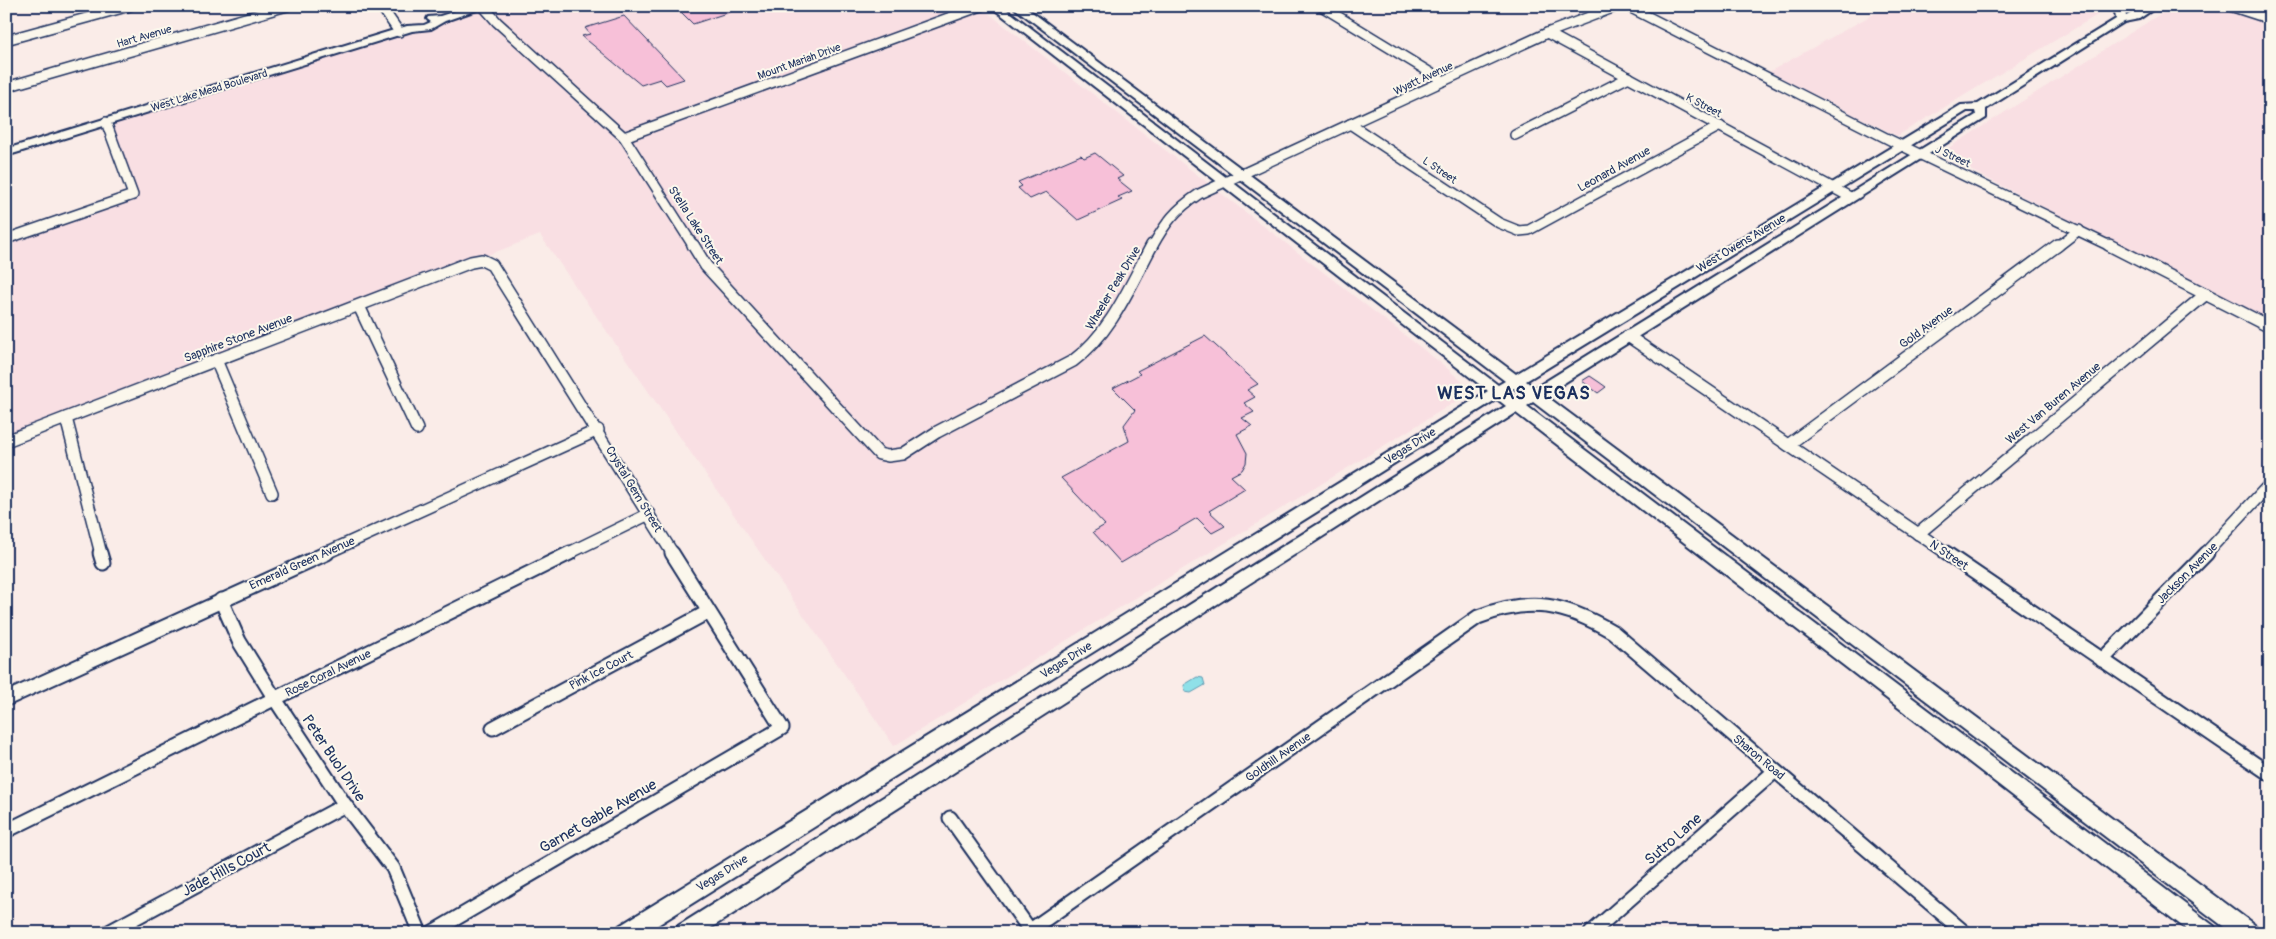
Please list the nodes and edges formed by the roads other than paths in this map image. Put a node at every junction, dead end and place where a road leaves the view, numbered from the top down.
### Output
1 (130, 6) edge
2 (287, 6) edge
3 (381, 6) edge
4 (483, 6) edge
5 (981, 6) edge
6 (995, 6) edge
7 (1016, 6) edge
8 (1321, 6) edge
9 (1618, 6) edge
10 (1627, 6) edge
11 (2127, 6) edge
12 (2153, 6) edge
13 (2230, 6) edge
14 (2248, 8) edge
15 (2270, 19) edge
16 (2121, 20) junction
17 (400, 32) junction
18 (1547, 33) junction
19 (6, 40) edge
20 (1629, 77) junction
21 (1444, 81) junction
22 (6, 87) edge
23 (1980, 108) junction
24 (106, 122) junction
25 (1350, 124) junction
26 (1720, 126) junction
27 (1515, 135) dead end
28 (624, 137) junction
29 (1902, 146) junction
30 (6, 153) edge
31 (1919, 154) junction
32 (1240, 174) junction
33 (1224, 182) junction
34 (1833, 187) junction
35 (1850, 197) junction
36 (2079, 230) junction
37 (1519, 231) joint
38 (6, 239) edge
39 (1733, 248) junction
40 (1751, 259) junction
41 (478, 260) joint
42 (2206, 294) junction
43 (1656, 295) junction
44 (359, 306) junction
45 (2270, 327) edge
46 (1628, 336) junction
47 (216, 360) junction
48 (1505, 387) junction
49 (1524, 401) junction
50 (66, 418) junction
51 (417, 430) dead end
52 (598, 430) junction
53 (6, 440) edge
54 (1788, 445) junction
55 (888, 456) joint
56 (2270, 484) edge
57 (272, 493) dead end
58 (649, 514) junction
59 (1918, 534) junction
60 (103, 564) dead end
61 (221, 600) junction
62 (1540, 604) joint
63 (708, 612) junction
64 (2102, 660) junction
65 (1014, 692) junction
66 (6, 698) edge
67 (275, 699) junction
68 (1032, 713) junction
69 (493, 728) dead end
70 (782, 728) joint
71 (1775, 771) junction
72 (2270, 774) edge
73 (345, 805) junction
74 (950, 818) dead end
75 (6, 831) edge
76 (1029, 932) edge
77 (106, 933) edge
78 (420, 933) edge
79 (431, 933) edge
80 (626, 933) edge
81 (685, 933) edge
82 (1591, 933) edge
83 (1965, 933) edge
84 (2206, 933) edge
85 (2249, 933) edge

1 - 19 street
2 - 22 street, Hart Avenue
3 - 17 street
4 - 17 main road, West Lake Mead Boulevard
4 - 28 street, Stella Lake Street
5 - 28 street, Mount Mariah Drive
6 - 33 main road
7 - 32 main road
8 - 21 street
9 - 18 street, Wyatt Avenue
10 - 29 street, J Street
11 - 16 main road
12 - 16 main road, West Owens Avenue
13 - 14 street
14 - 15 street
16 - 23 main road, West Owens Avenue
17 - 24 main road, West Lake Mead Boulevard
18 - 20 street, K Street
18 - 21 street, Wyatt Avenue
20 - 26 street, K Street
20 - 27 street
21 - 25 street, Wyatt Avenue
23 - 29 main road, West Owens Avenue
23 - 31 main road, West Owens Avenue
24 - 30 main road, West Lake Mead Boulevard
24 - 38 street
25 - 32 street, Wyatt Avenue
25 - 37 street, L Street
26 - 34 street, K Street
26 - 37 street, Leonard Avenue
28 - 55 street, Stella Lake Street
29 - 31 street, J Street
29 - 34 main road, West Owens Avenue
31 - 35 main road, West Owens Avenue
31 - 36 street, J Street
32 - 33 street, Wheeler Peak Drive
32 - 48 main road
33 - 48 main road
33 - 55 street, Wheeler Peak Drive
34 - 35 street, K Street
34 - 39 main road, West Owens Avenue
35 - 40 main road, West Owens Avenue
36 - 42 street, J Street
36 - 54 street, Gold Avenue
39 - 40 main road
39 - 43 main road, West Owens Avenue
40 - 46 main road, West Owens Avenue
41 - 44 street, Sapphire Stone Avenue
41 - 52 street, Crystal Gem Street
42 - 45 street, J Street
42 - 59 street, West Van Buren Avenue
43 - 46 main road
43 - 48 main road, West Owens Avenue
44 - 47 street, Sapphire Stone Avenue
44 - 51 street
46 - 49 main road, West Owens Avenue
46 - 54 street, N Street
47 - 50 street, Sapphire Stone Avenue
47 - 57 street
48 - 49 main road
48 - 49 main road
48 - 65 main road, Vegas Drive
49 - 68 main road, Vegas Drive
49 - 84 main road
49 - 85 main road
50 - 53 street, Sapphire Stone Avenue
50 - 60 street
52 - 58 street, Crystal Gem Street
52 - 61 street, Emerald Green Avenue
54 - 59 street, N Street
56 - 64 street, Jackson Avenue
58 - 63 street, Crystal Gem Street
58 - 67 street, Rose Coral Avenue
59 - 64 street, N Street
61 - 66 street, Emerald Green Avenue
61 - 67 street, Peter Buol Drive
62 - 71 street, Sharon Road
62 - 76 street, Goldhill Avenue
63 - 69 street, Pink Ice Court
63 - 70 street, Crystal Gem Street
64 - 72 street, N Street
65 - 68 main road
65 - 80 main road, Vegas Drive
67 - 73 street, Peter Buol Drive
67 - 75 street, Rose Coral Avenue
68 - 81 main road, Vegas Drive
70 - 79 street, Garnet Gable Avenue
71 - 82 street, Sutro Lane
71 - 83 street, Sharon Road
73 - 77 street, Jade Hills Court
73 - 78 street, Peter Buol Drive
74 - 76 street

